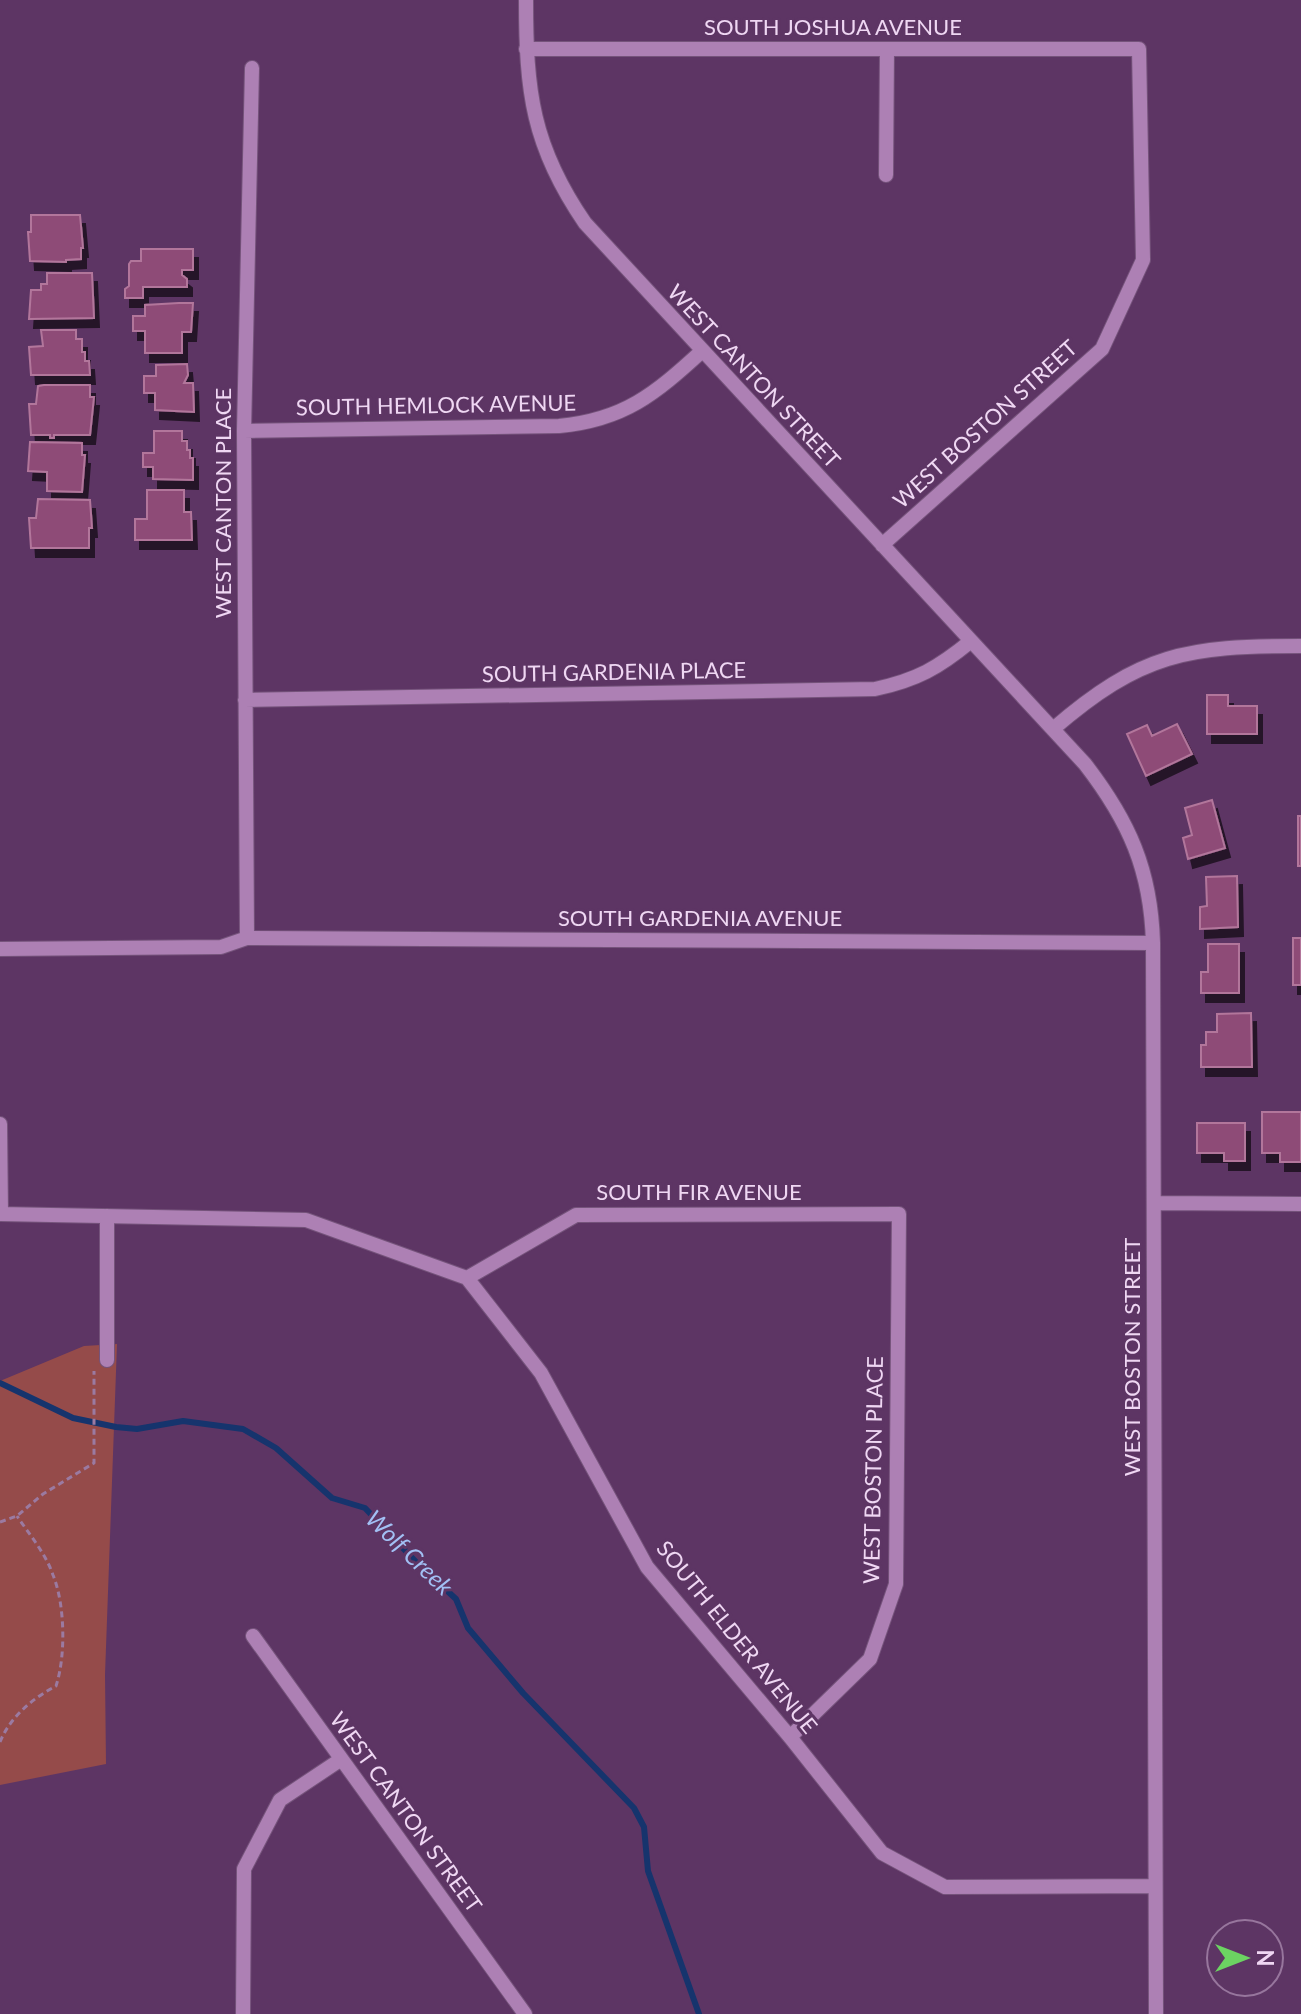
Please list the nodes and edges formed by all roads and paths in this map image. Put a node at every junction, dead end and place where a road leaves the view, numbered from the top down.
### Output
1 (526, 0) edge
2 (526, 49) junction
3 (887, 49) junction
4 (1139, 49) joint
5 (252, 68) dead end
6 (886, 175) dead end
7 (702, 351) junction
8 (244, 431) junction
9 (882, 545) junction
10 (971, 641) junction
11 (1301, 646) edge
12 (245, 700) junction
13 (1053, 729) junction
14 (247, 938) junction
15 (1153, 943) junction
16 (0, 949) edge
17 (0, 1124) edge
18 (1154, 1203) junction
19 (1301, 1204) edge
20 (0, 1214) edge
21 (899, 1214) joint
22 (107, 1216) junction
23 (467, 1278) junction
24 (107, 1360) dead end
25 (94, 1378) dead end
26 (17, 1516) junction
27 (0, 1522) edge
28 (253, 1636) dead end
29 (2, 1732) edge
30 (790, 1737) junction
31 (0, 1742) edge
32 (340, 1760) junction
33 (1155, 1886) junction
34 (243, 2014) edge
35 (525, 2014) edge
36 (1156, 2014) edge

1 - 2 street, WEST CANTON STREET
2 - 3 street, SOUTH JOSHUA AVENUE
2 - 7 street, WEST CANTON STREET
3 - 4 street, SOUTH JOSHUA AVENUE
3 - 6 street
4 - 9 street, WEST BOSTON STREET
5 - 8 street, WEST CANTON PLACE
7 - 8 street, SOUTH HEMLOCK AVENUE
7 - 9 street, WEST CANTON STREET
8 - 12 street, WEST CANTON PLACE
9 - 10 street, WEST CANTON STREET
10 - 12 street, SOUTH GARDENIA PLACE
10 - 13 street, WEST CANTON STREET
11 - 13 street
12 - 14 street, WEST CANTON PLACE
13 - 15 street, WEST BOSTON STREET
14 - 15 street, SOUTH GARDENIA AVENUE
14 - 16 street, SOUTH GARDENIA AVENUE
15 - 18 street, WEST BOSTON STREET
17 - 20 street
18 - 19 street
18 - 33 street, WEST BOSTON STREET
20 - 22 street
21 - 23 street, SOUTH FIR AVENUE
21 - 30 street, WEST BOSTON PLACE
22 - 23 street
22 - 24 street
23 - 30 street, SOUTH ELDER AVENUE
25 - 26 path
26 - 27 path
26 - 29 path
28 - 32 street, WEST CANTON STREET
29 - 31 path
30 - 33 street, SOUTH ELDER AVENUE
32 - 34 street
32 - 35 street, WEST CANTON STREET
33 - 36 street, WEST BOSTON STREET

